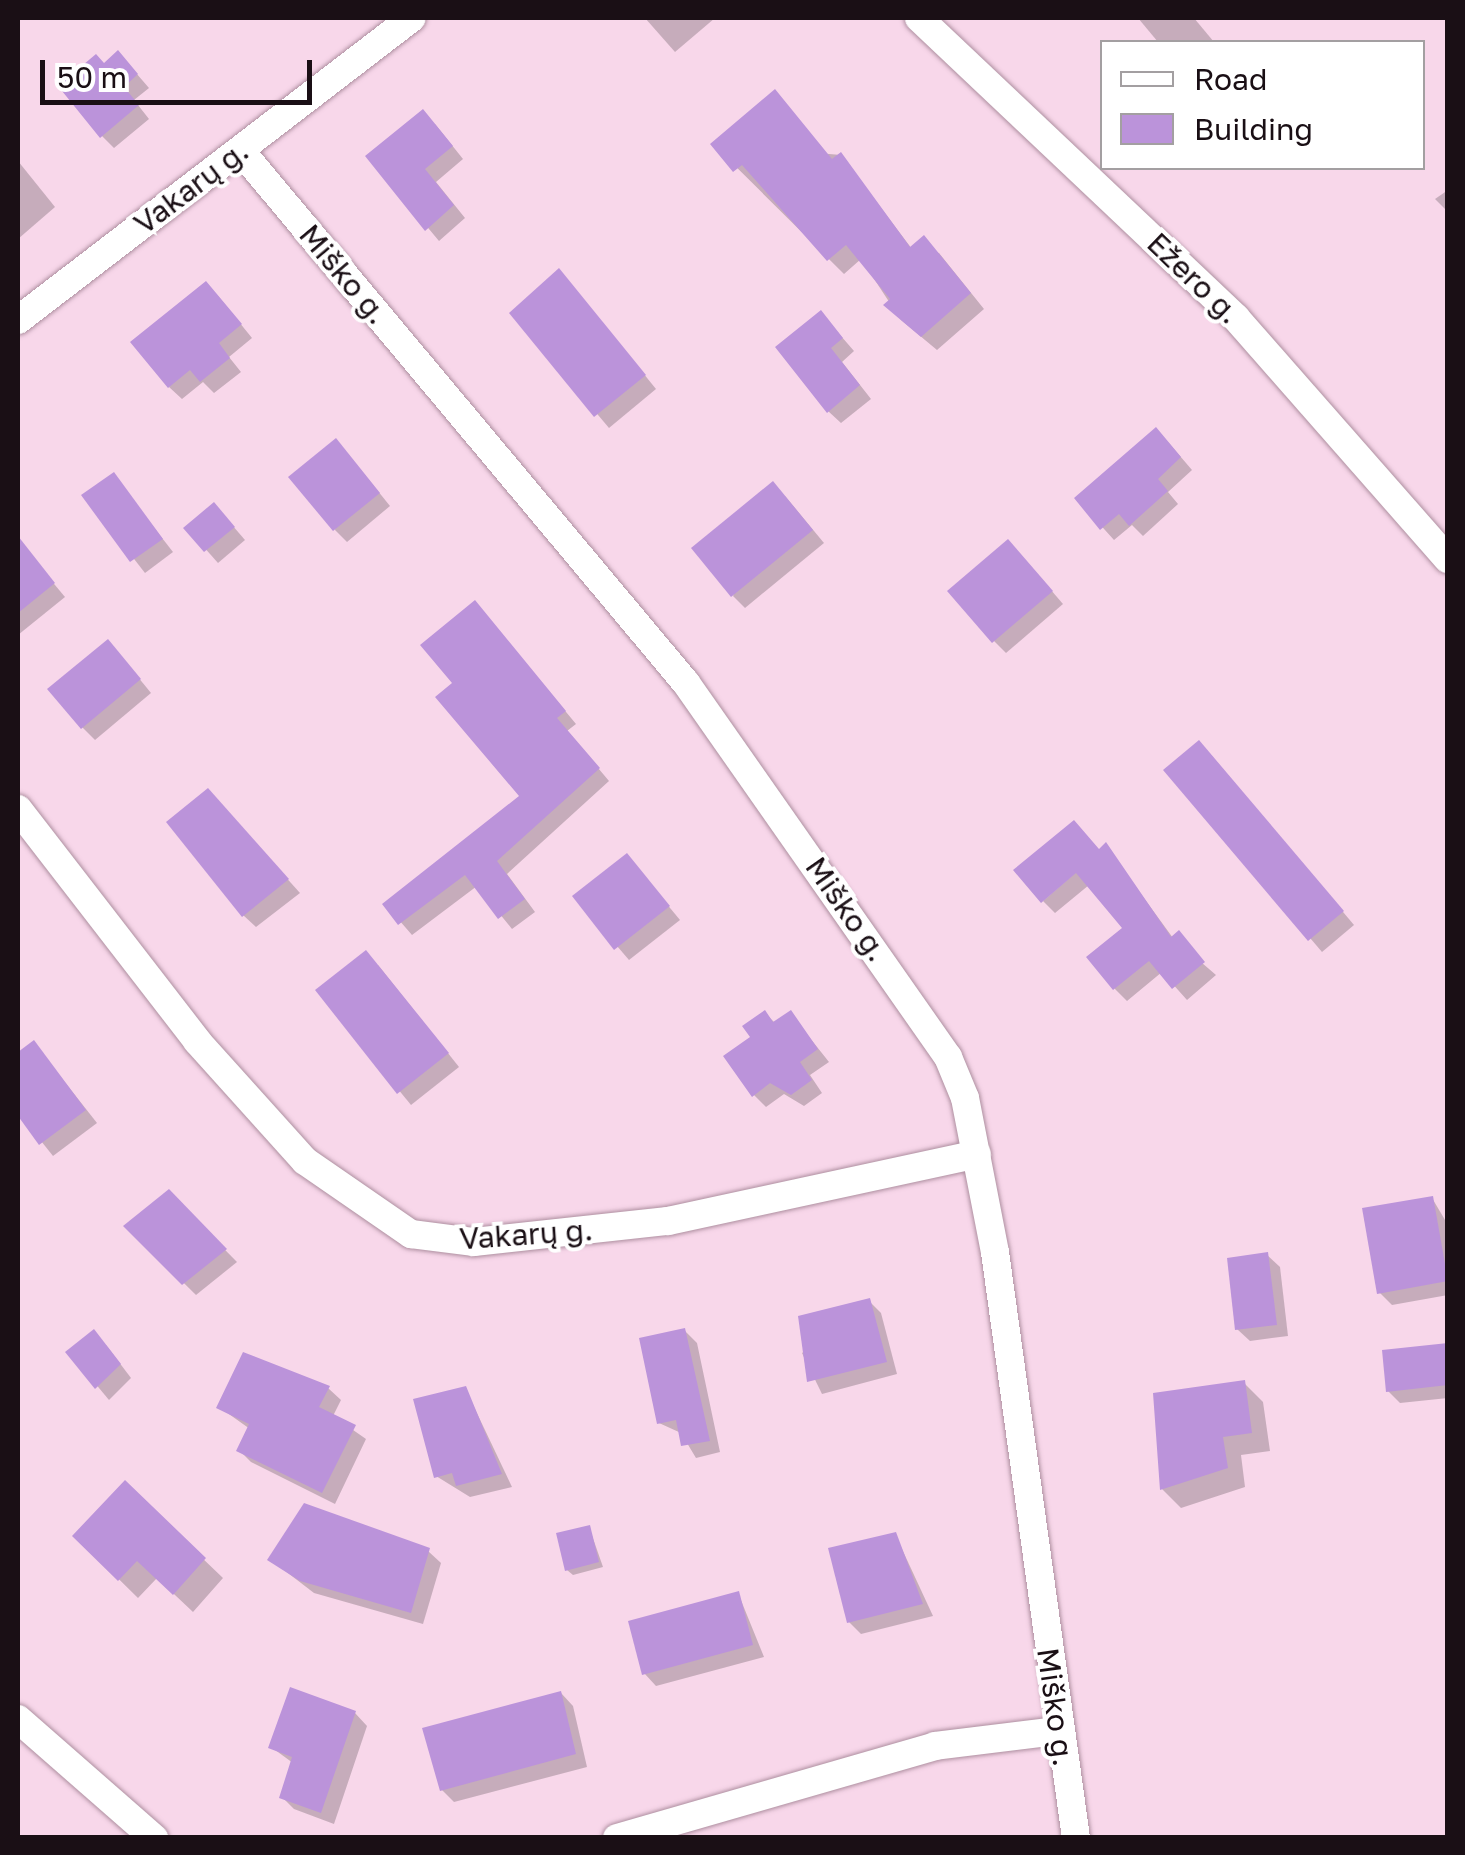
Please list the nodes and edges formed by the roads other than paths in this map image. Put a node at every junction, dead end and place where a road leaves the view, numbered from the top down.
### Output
1 (412, 18) edge
2 (919, 18) edge
3 (240, 150) junction
4 (18, 320) edge
5 (1448, 559) edge
6 (18, 809) edge
7 (977, 1154) junction
8 (18, 1719) edge
9 (1058, 1730) junction
10 (154, 1838) edge
11 (617, 1838) edge
12 (1076, 1838) edge

1 - 3 street, Vakarų g.
2 - 5 street, Ežero g.
3 - 4 street, Vakarų g.
3 - 7 street, Miško g.
6 - 7 street, Vakarų g.
7 - 9 street, Miško g.
8 - 10 street
9 - 11 street
9 - 12 street, Miško g.

